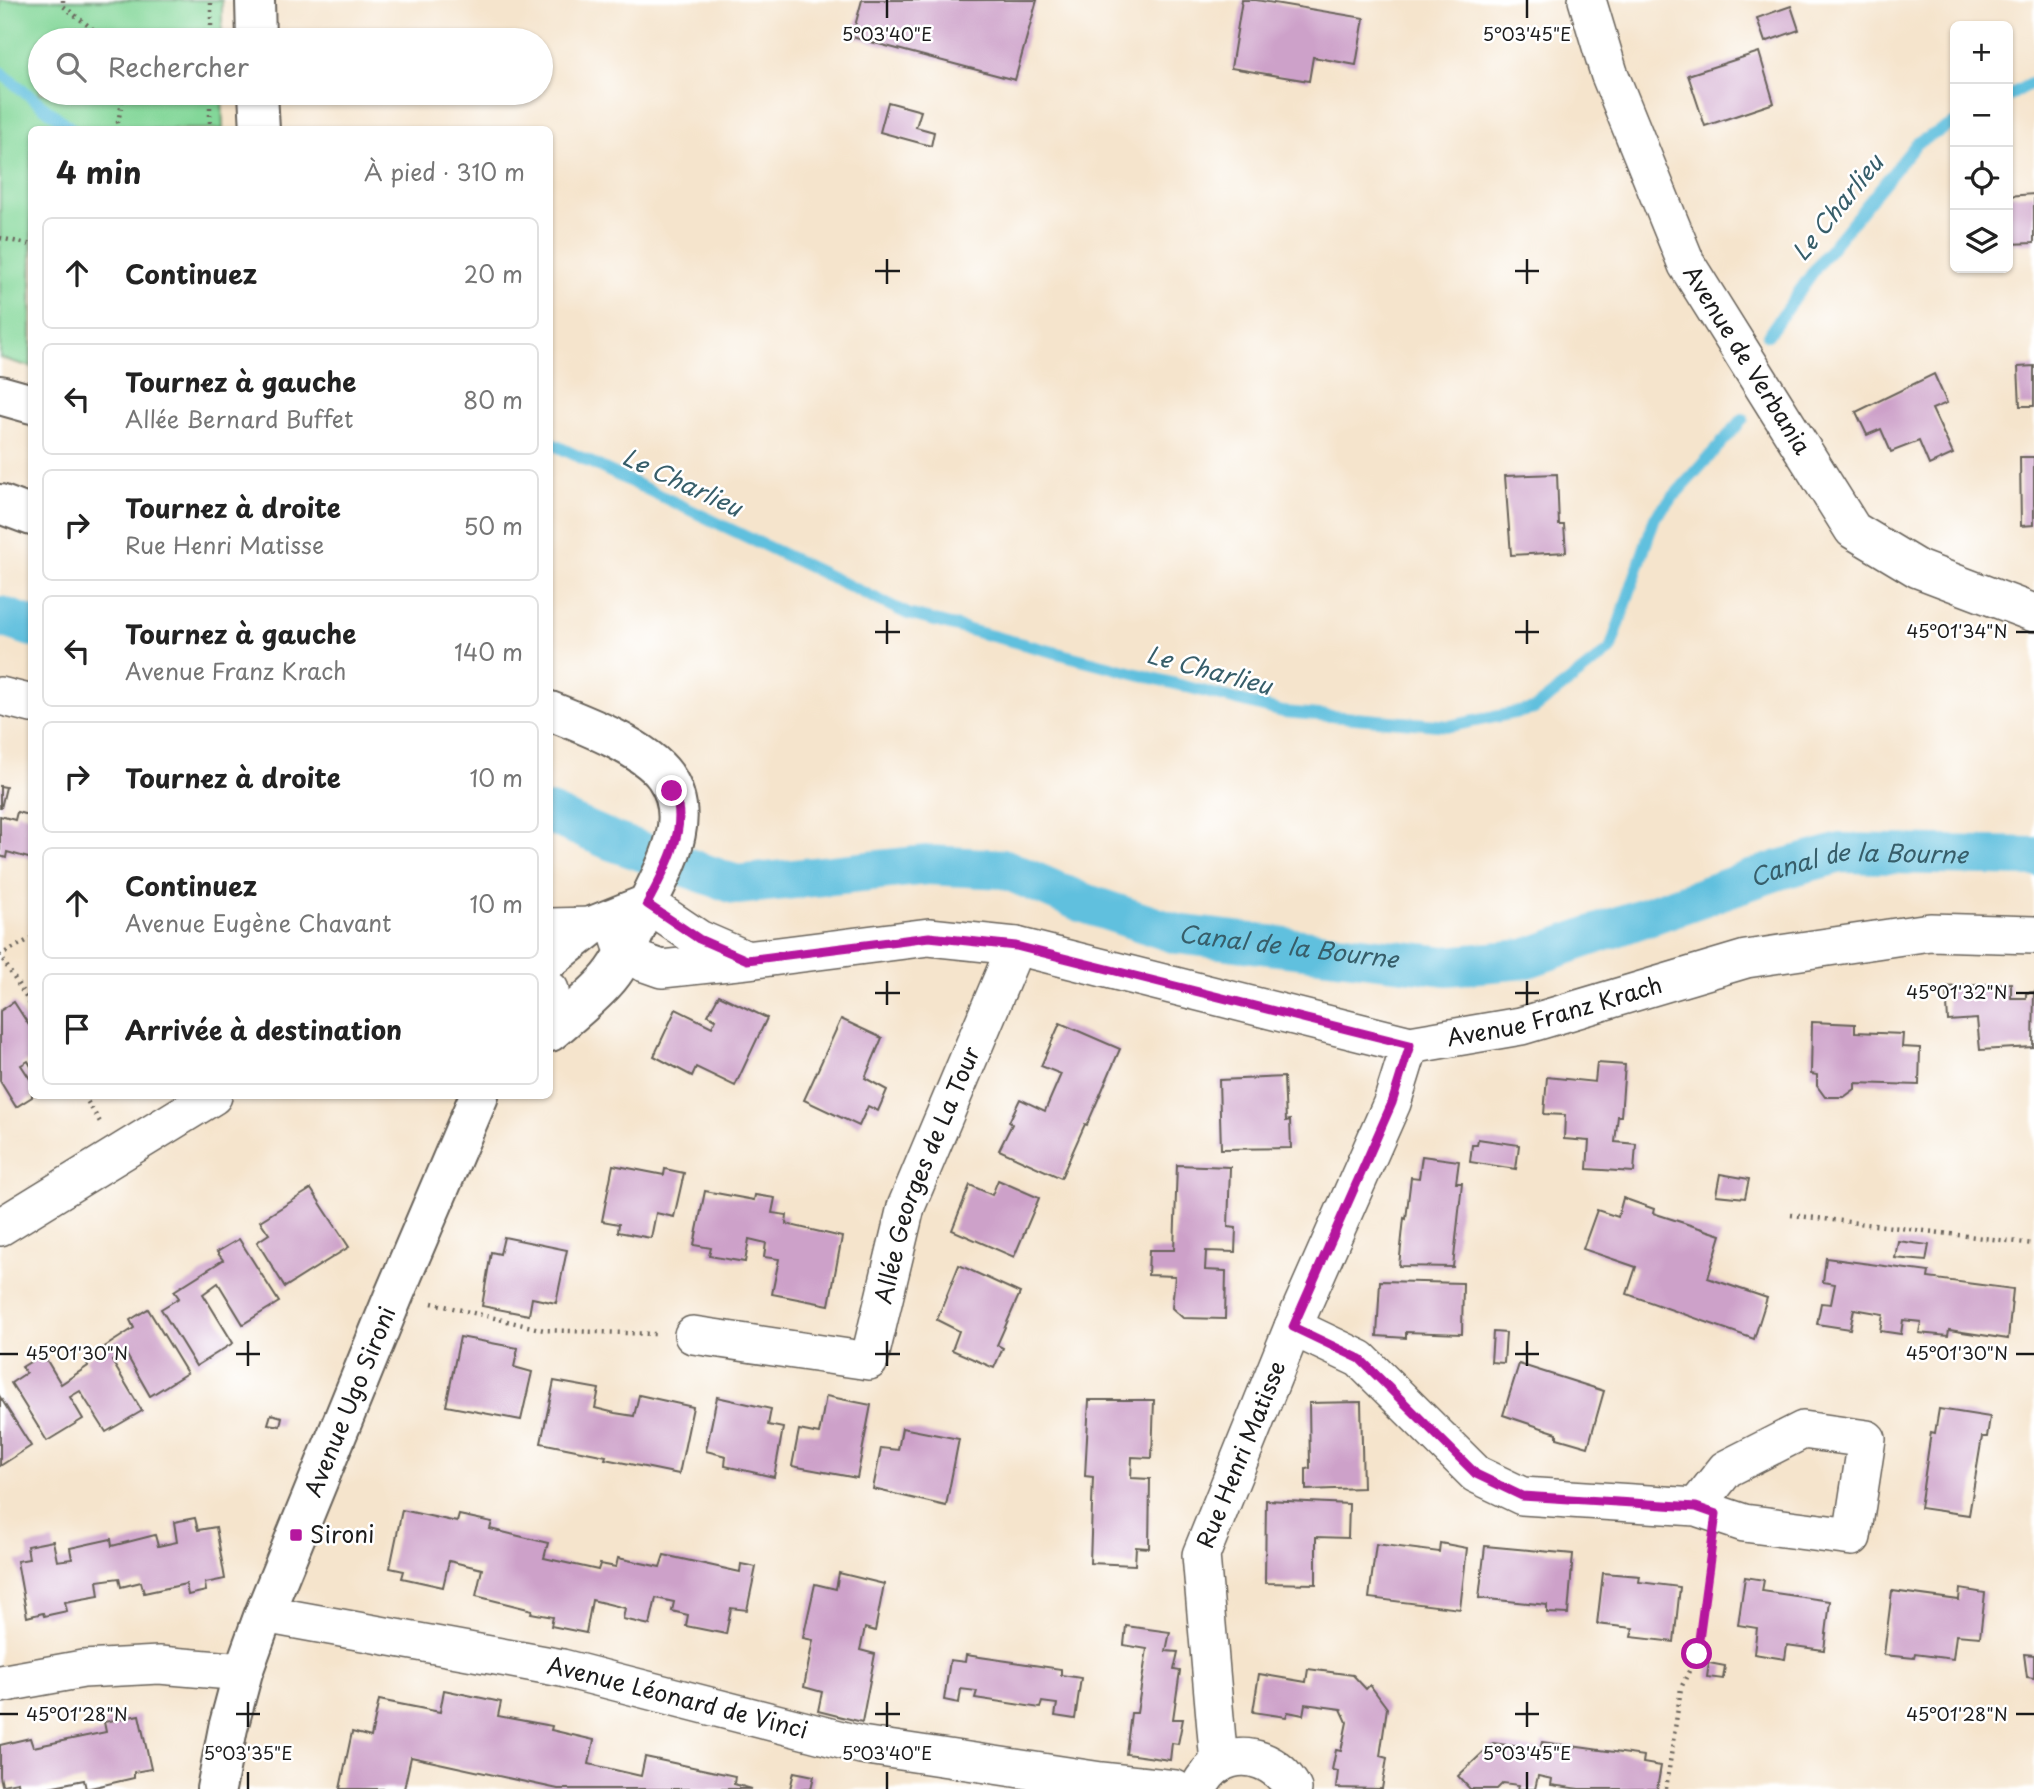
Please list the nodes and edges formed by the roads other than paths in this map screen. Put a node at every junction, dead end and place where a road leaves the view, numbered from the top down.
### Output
1 (255, 0) edge
2 (1587, 0) edge
3 (256, 28) edge
4 (259, 105) edge
5 (260, 126) edge
6 (0, 395) edge
7 (28, 403) edge
8 (0, 504) edge
9 (28, 514) edge
10 (2031, 612) edge
11 (0, 696) edge
12 (28, 703) edge
13 (553, 712) edge
14 (627, 917) junction
15 (553, 927) edge
16 (2034, 935) edge
17 (1016, 946) junction
18 (553, 957) edge
19 (747, 960) junction
20 (553, 1029) edge
21 (1410, 1045) junction
22 (208, 1099) edge
23 (476, 1099) edge
24 (0, 1227) edge
25 (1293, 1327) junction
26 (693, 1335) road end
27 (1706, 1511) road end
28 (264, 1614) junction
29 (243, 1672) junction
30 (0, 1684) edge
31 (1209, 1777) edge
32 (216, 1789) edge
33 (1175, 1789) edge
34 (1293, 1789) edge

1 - 3 street
2 - 10 street, Avenue de Verbania
4 - 5 street
6 - 7 street
8 - 9 street
11 - 12 street
13 - 14 street
14 - 15 street
14 - 18 street
14 - 19 street
14 - 19 street, Avenue Franz Krach
14 - 20 street
16 - 21 street, Avenue Franz Krach
17 - 19 street, Avenue Franz Krach
17 - 21 street, Avenue Franz Krach
17 - 26 street, Allée Georges de La Tour
21 - 25 street, Rue Henri Matisse
22 - 24 street
23 - 28 street, Avenue Ugo Sironi
25 - 27 street
25 - 31 street, Rue Henri Matisse
28 - 29 street, Avenue Ugo Sironi
28 - 33 street, Avenue Léonard de Vinci
29 - 30 street
29 - 32 street, Avenue Ugo Sironi
31 - 34 street

